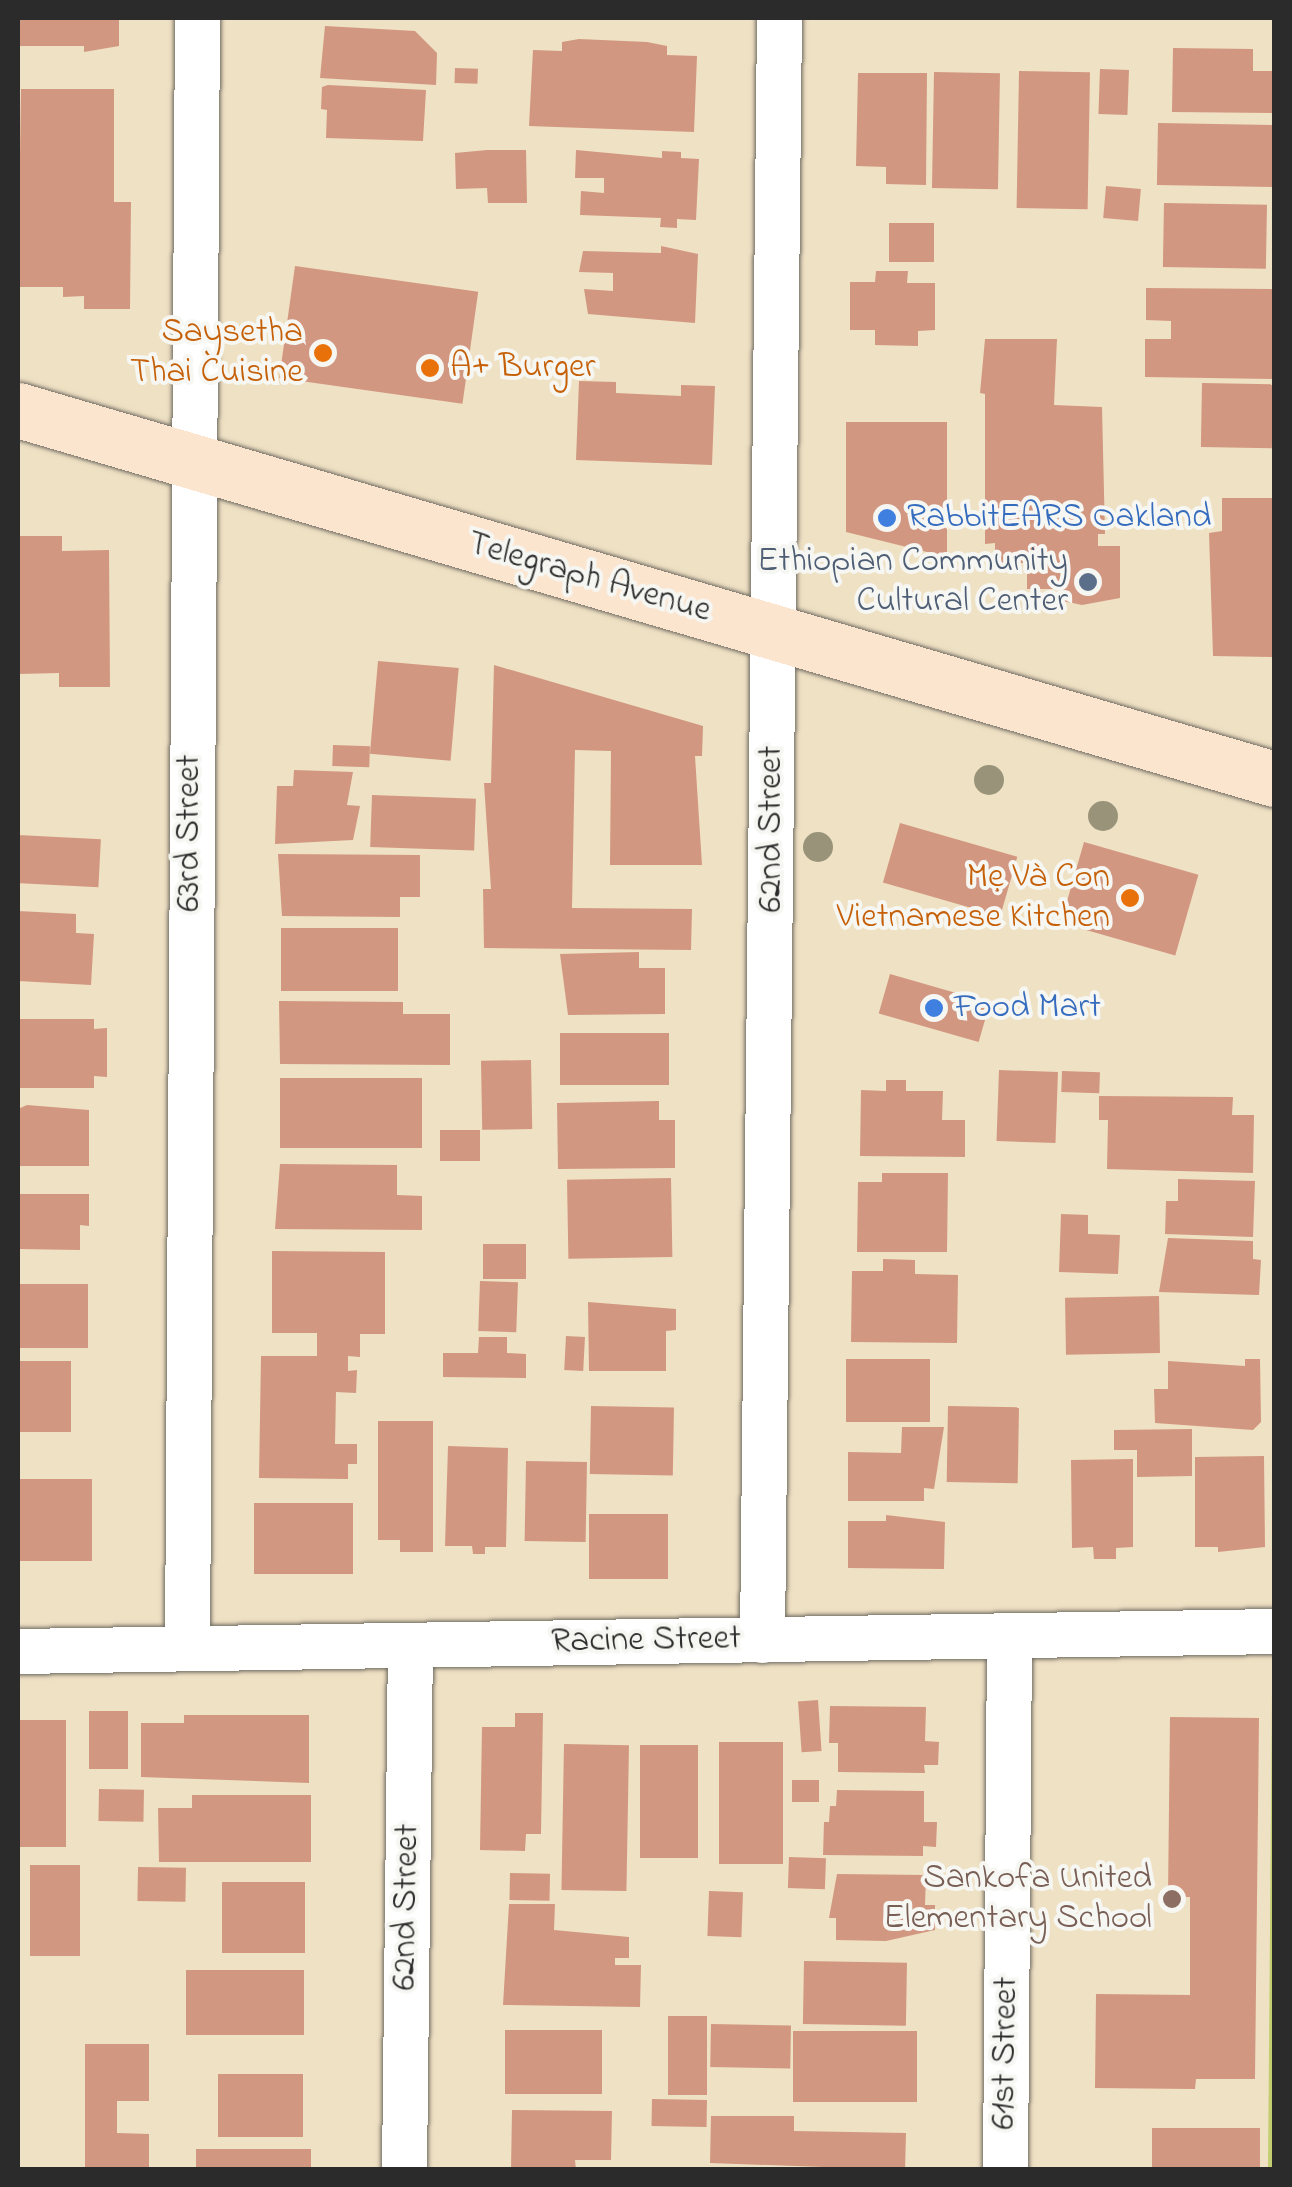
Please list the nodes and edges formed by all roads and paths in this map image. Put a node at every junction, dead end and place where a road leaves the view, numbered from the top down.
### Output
1 (197, 18) edge
2 (779, 18) edge
3 (18, 410) edge
4 (192, 462) junction
5 (773, 632) junction
6 (1274, 779) edge
7 (1274, 1631) edge
8 (1009, 1636) junction
9 (762, 1640) junction
10 (410, 1644) junction
11 (186, 1648) junction
12 (18, 1651) edge
13 (404, 2170) edge
14 (1004, 2170) edge

1 - 4 street, 63rd Street
2 - 5 street, 62nd Street
3 - 4 main road, Telegraph Avenue
4 - 5 main road, Telegraph Avenue
4 - 11 street, 63rd Street
5 - 6 main road, Telegraph Avenue
5 - 9 street, 62nd Street
7 - 8 street, Racine Street
8 - 9 street, Racine Street
8 - 14 street, 61st Street
9 - 10 street, Racine Street
10 - 11 street, Racine Street
10 - 13 street, 62nd Street
11 - 12 street, Racine Street

